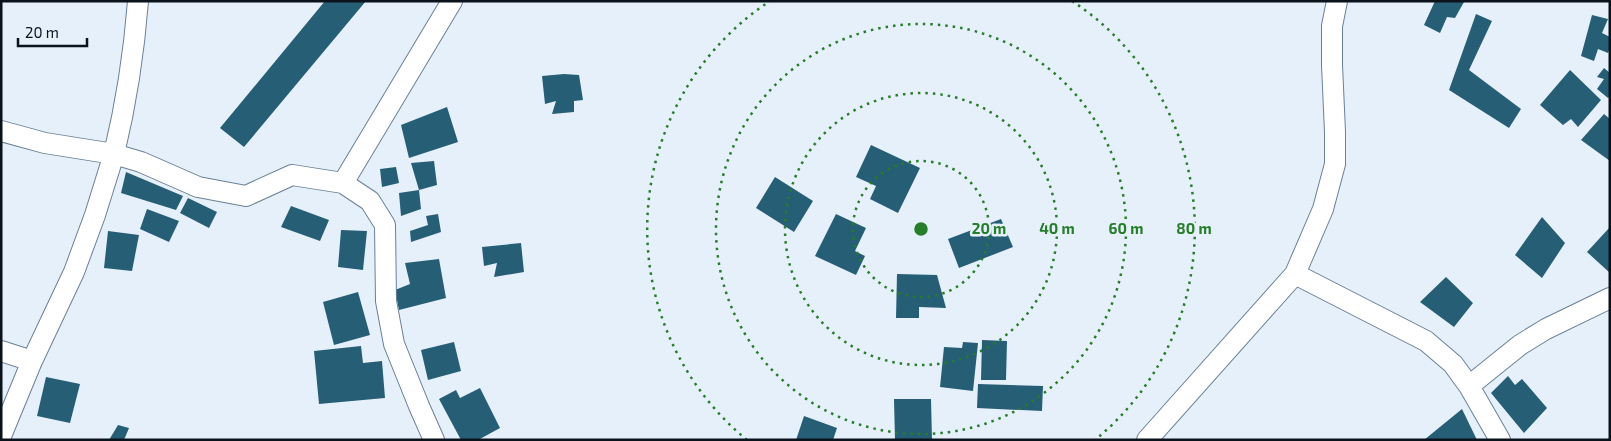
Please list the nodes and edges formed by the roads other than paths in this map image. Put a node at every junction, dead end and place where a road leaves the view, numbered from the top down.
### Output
1 (138, 1) edge
2 (452, 1) edge
3 (1336, 1) edge
4 (1, 131) edge
5 (114, 154) junction
6 (343, 184) junction
7 (1295, 274) junction
8 (1610, 298) edge
9 (1, 351) edge
10 (32, 361) junction
11 (1469, 386) junction
12 (1, 436) edge
13 (434, 440) edge
14 (1147, 440) edge
15 (1500, 440) edge

1 - 5 street
2 - 6 street
3 - 7 street
4 - 5 street
5 - 6 street
5 - 10 street
6 - 13 street
7 - 11 street
7 - 14 street
8 - 11 street
9 - 10 street
10 - 12 street
11 - 15 street

